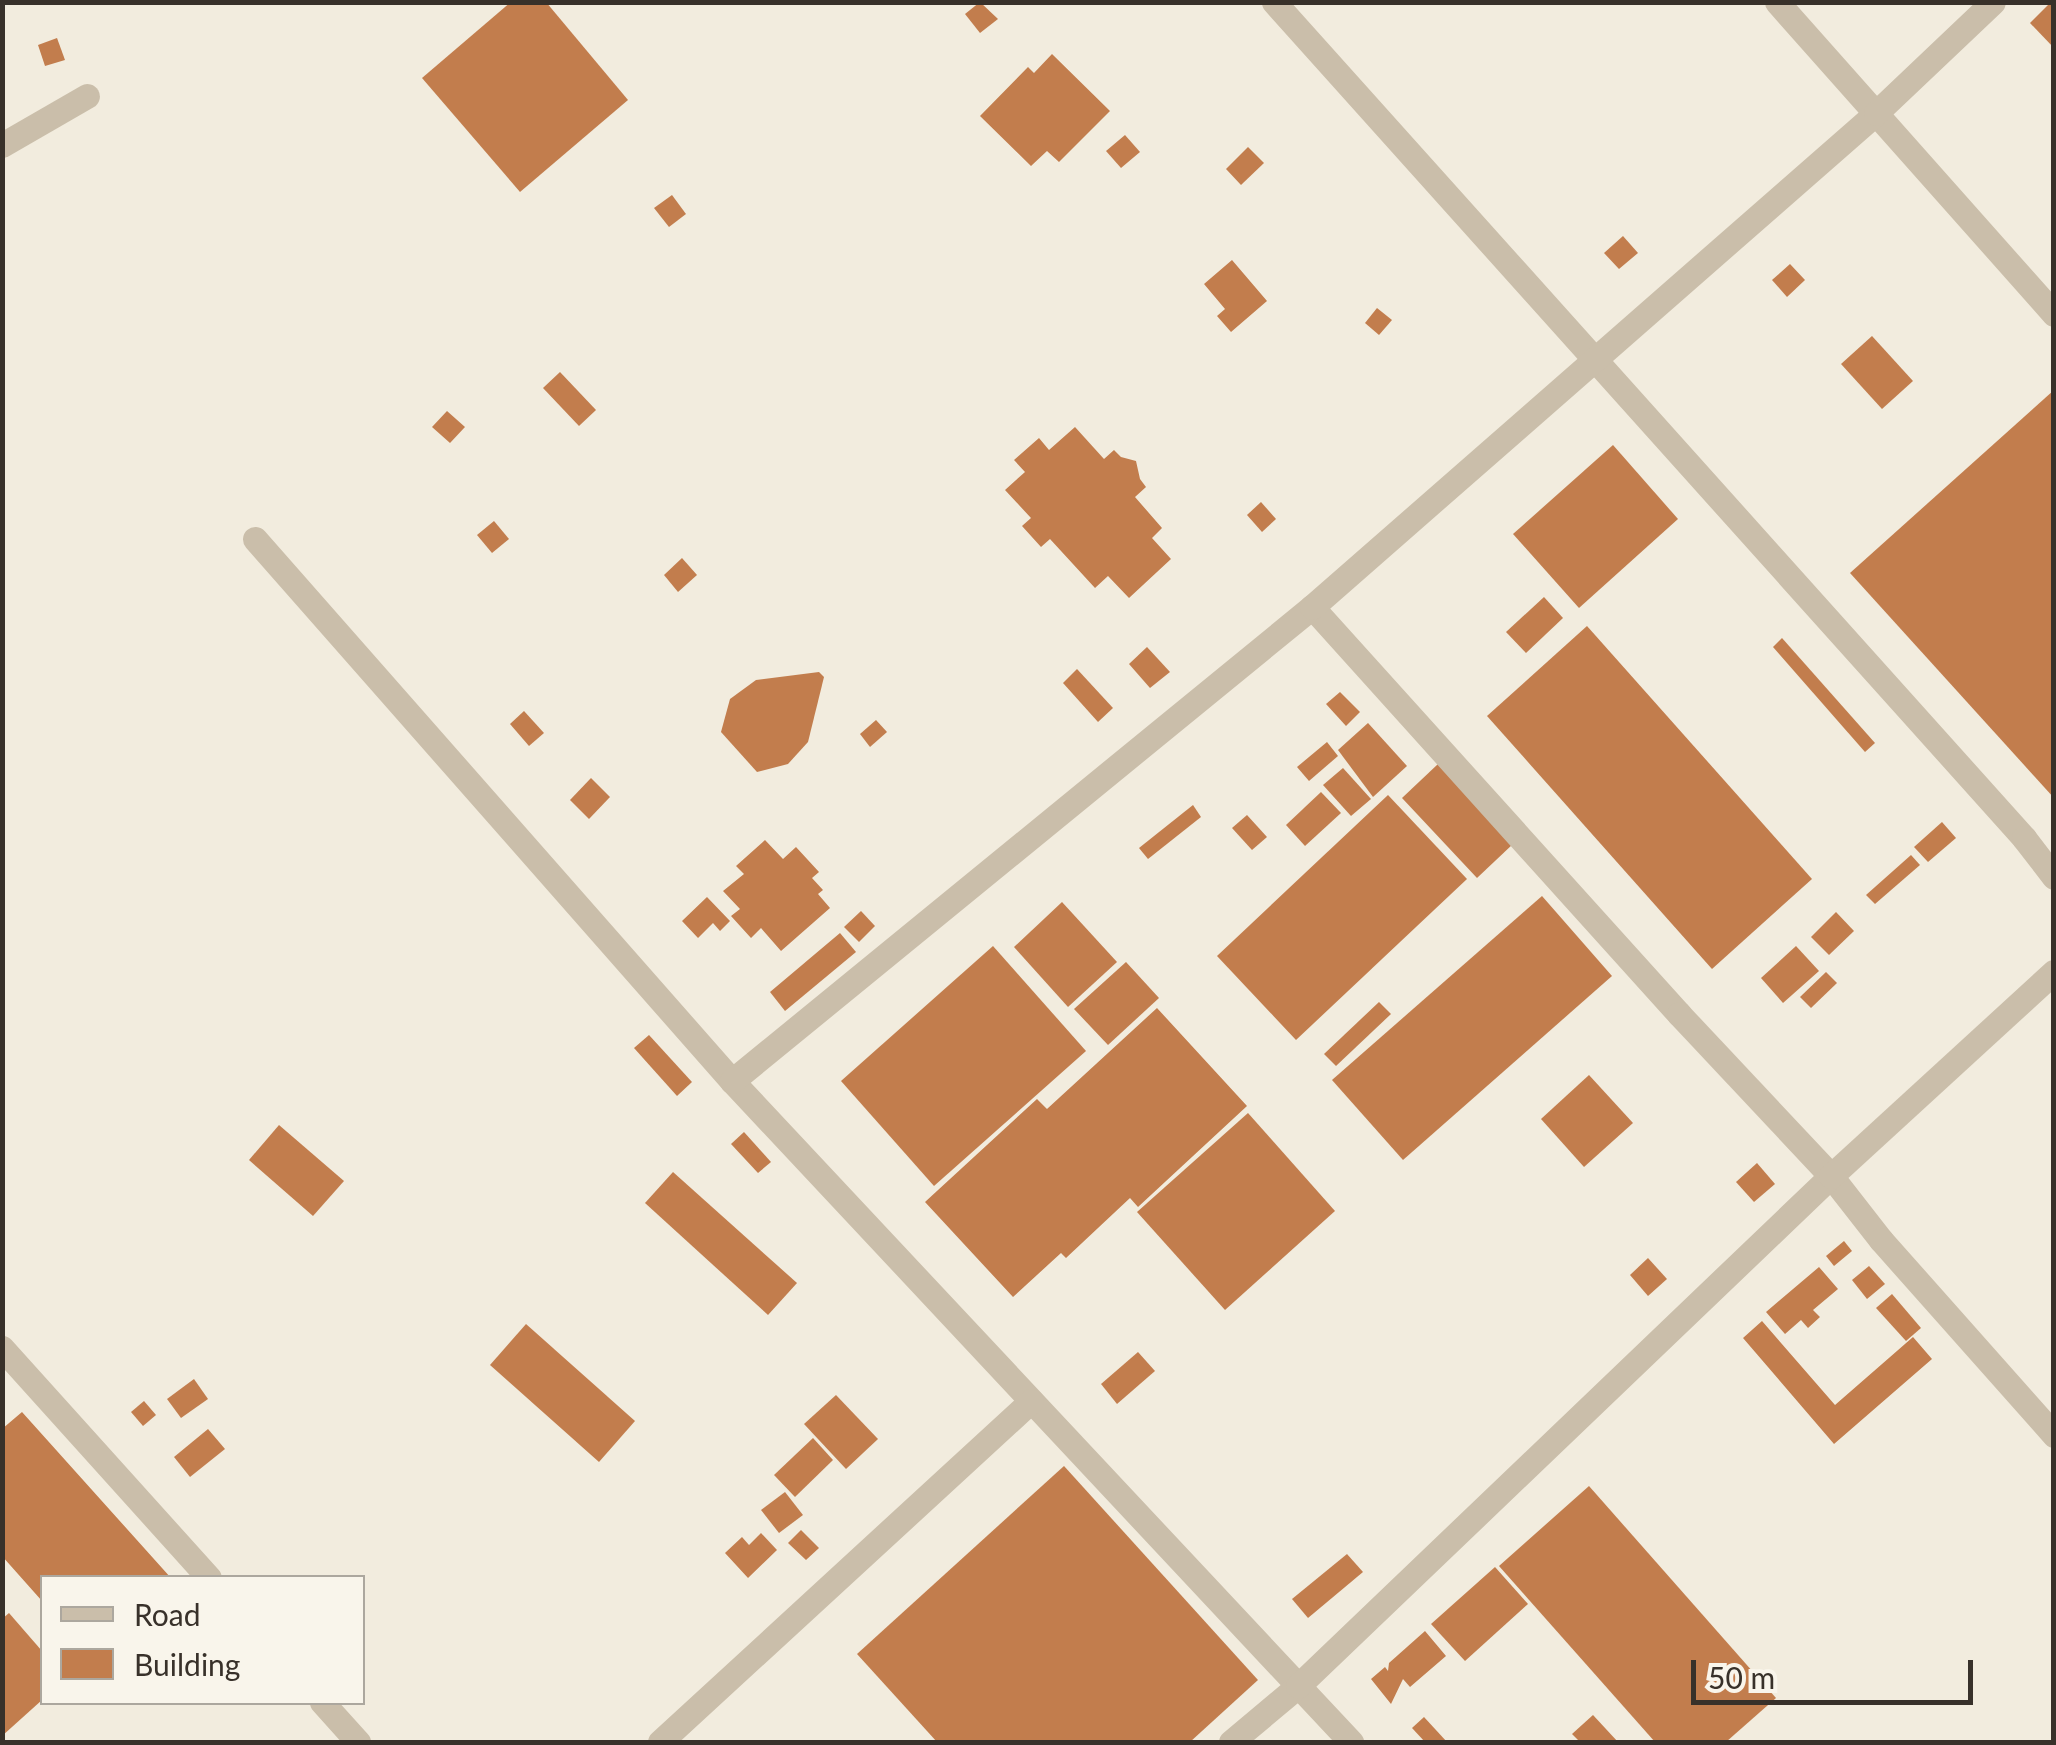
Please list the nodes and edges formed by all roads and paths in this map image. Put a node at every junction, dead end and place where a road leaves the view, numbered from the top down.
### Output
1 (1274, 2) edge
2 (1776, 2) edge
3 (1993, 2) edge
4 (87, 96) dead end
5 (1876, 113) junction
6 (2, 146) edge
7 (2054, 314) edge
8 (1595, 360) junction
9 (256, 539) dead end
10 (1312, 607) junction
11 (2054, 877) edge
12 (2054, 972) edge
13 (732, 1081) junction
14 (1831, 1176) junction
15 (2, 1348) edge
16 (1031, 1400) junction
17 (2054, 1435) edge
18 (206, 1575) edge
19 (1298, 1686) junction
20 (325, 1705) edge
21 (358, 1742) edge
22 (660, 1742) edge
23 (1231, 1742) edge
24 (1351, 1742) edge

1 - 8 street
2 - 5 street
3 - 5 street
4 - 6 street
5 - 7 street
5 - 8 street
8 - 10 street
8 - 11 street
9 - 13 street
10 - 13 street
10 - 14 street
12 - 14 street
13 - 16 street
14 - 17 street
14 - 19 street
15 - 18 street
16 - 19 street
16 - 22 street
19 - 23 street
19 - 24 street
20 - 21 street

